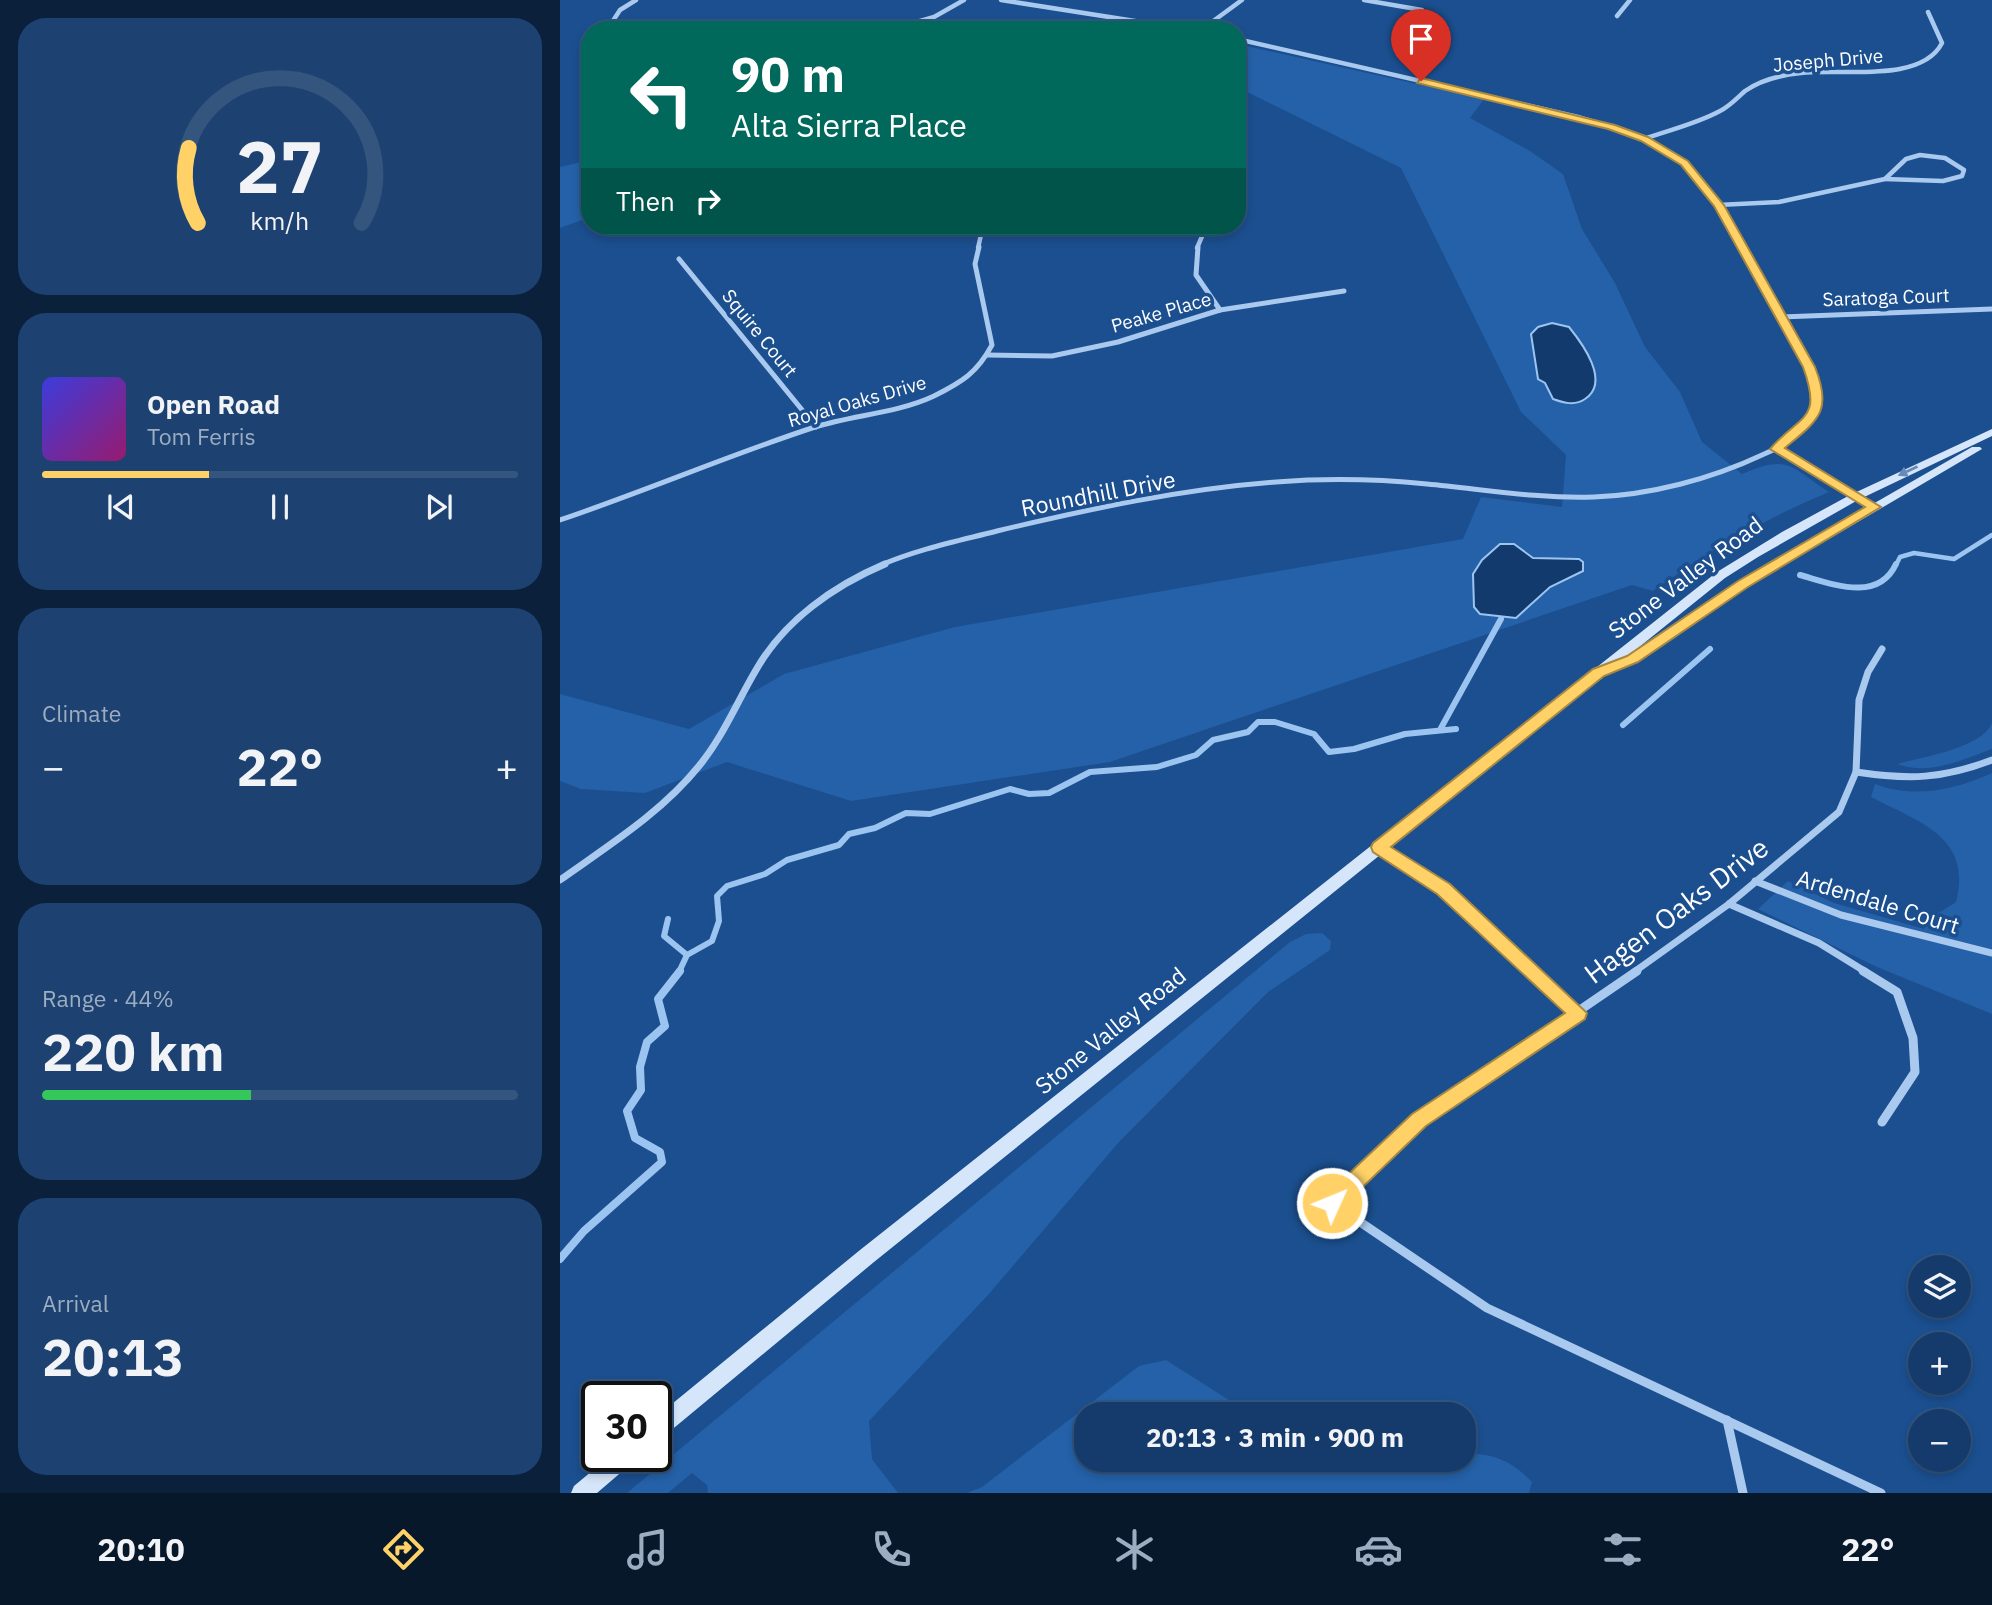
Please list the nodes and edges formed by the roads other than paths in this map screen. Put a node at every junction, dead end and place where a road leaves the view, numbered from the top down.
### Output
1 (636, 0) edge
2 (964, 0) edge
3 (1001, 0) edge
4 (1242, 0) edge
5 (1364, 0) edge
6 (1630, 0) edge
7 (1422, 10) dead end
8 (1928, 12) dead end
9 (1618, 16) dead end
10 (613, 21) edge
11 (919, 21) edge
12 (1135, 21) edge
13 (1213, 21) edge
14 (1246, 41) edge
15 (1644, 139) junction
16 (1885, 178) junction
17 (1718, 205) junction
18 (981, 235) edge
19 (1203, 235) edge
20 (679, 259) dead end
21 (1344, 291) dead end
22 (1992, 309) edge
23 (1220, 310) junction
24 (1780, 317) junction
25 (987, 355) junction
26 (816, 427) junction
27 (1992, 432) edge
28 (1992, 440) edge
29 (1776, 449) junction
30 (1856, 495) junction
31 (1875, 507) junction
32 (560, 520) edge
33 (1882, 649) dead end
34 (1599, 673) junction
35 (1992, 760) edge
36 (1856, 772) junction
37 (1379, 847) junction
38 (560, 880) edge
39 (1755, 881) junction
40 (1729, 904) junction
41 (1992, 953) edge
42 (1578, 1013) junction
43 (1882, 1122) dead end
44 (672, 1417) edge
45 (1727, 1420) junction
46 (606, 1472) edge
47 (581, 1493) edge
48 (1743, 1493) edge
49 (1881, 1493) edge

1 - 10 street
2 - 11 street
3 - 12 street
4 - 13 street
5 - 7 street
6 - 9 street
8 - 15 street, Joseph Drive
14 - 15 street, Roundhill Drive
15 - 17 street, Roundhill Drive
16 - 16 street
16 - 17 street
17 - 24 street, Roundhill Drive
18 - 25 street
19 - 23 street
20 - 26 street, Squire Court
21 - 23 street, Peake Place
22 - 24 street, Saratoga Court
23 - 25 street, Peake Place
24 - 29 street, Roundhill Drive
25 - 26 street, Royal Oaks Drive
26 - 32 street, Royal Oaks Drive
27 -> 30 street, Stone Valley Road
28 - 31 street, Stone Valley Road
29 - 30 street
29 - 38 street, Roundhill Drive
30 - 31 street
30 - 34 street, Stone Valley Road
31 - 34 street, Stone Valley Road
33 - 36 street, Hagen Oaks Drive
34 - 37 street, Stone Valley Road
35 - 36 street
36 - 39 street, Hagen Oaks Drive
37 - 42 street
37 - 44 street, Stone Valley Road
39 - 40 street, Hagen Oaks Drive
39 - 41 street, Ardendale Court
40 - 42 street, Hagen Oaks Drive
40 - 43 street
42 - 45 street, Hagen Oaks Drive
45 - 48 street
45 - 49 street, Hagen Oaks Drive
46 - 47 street

